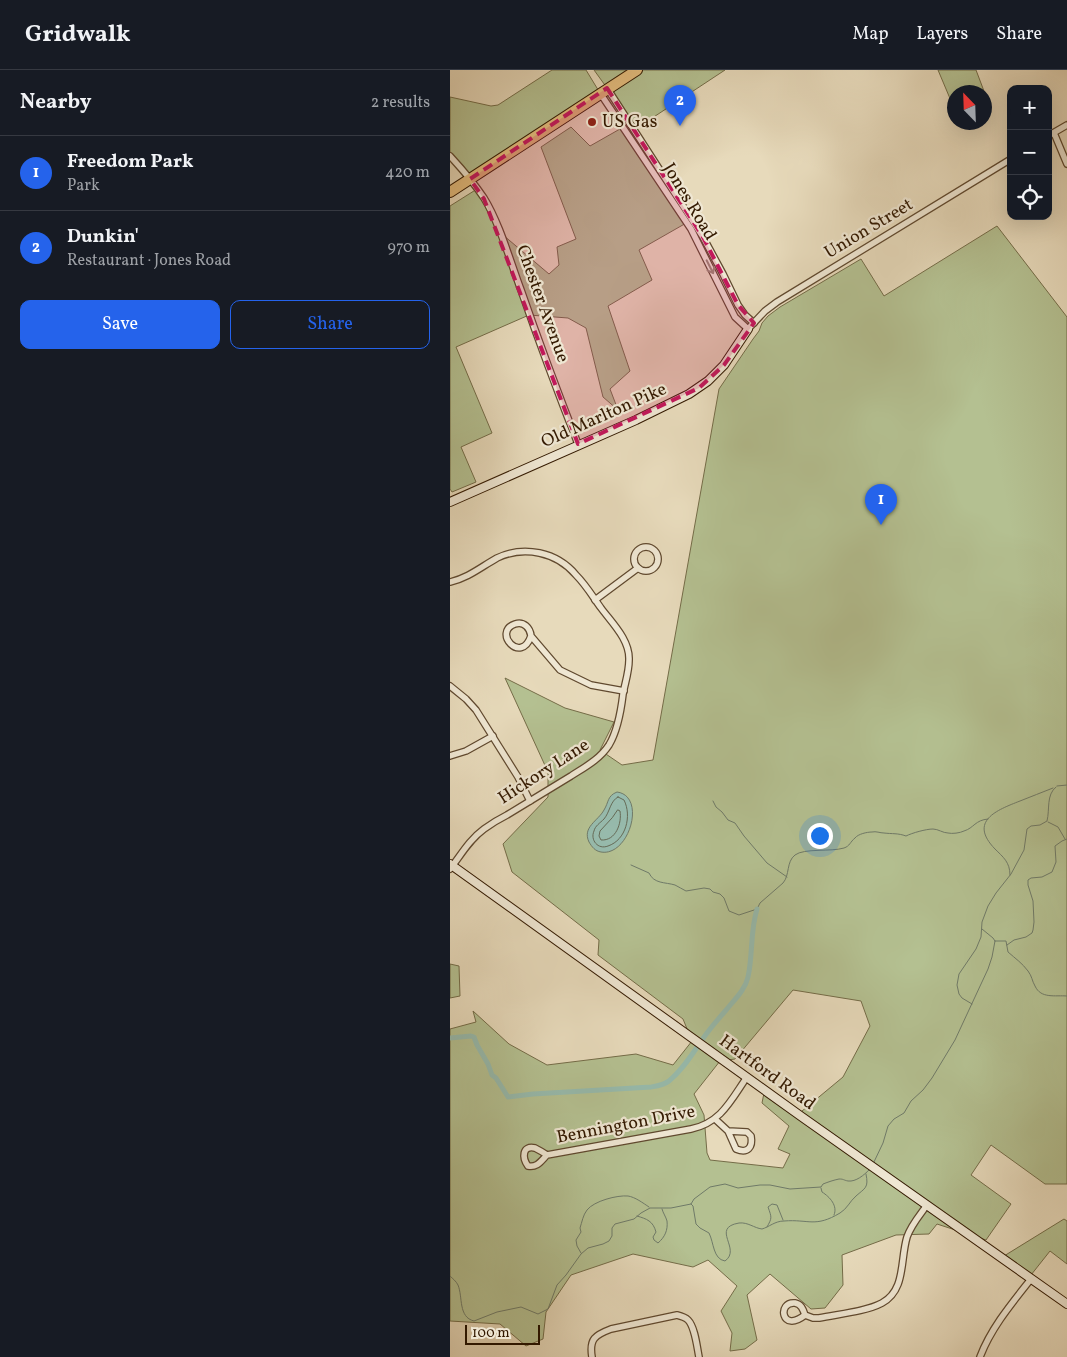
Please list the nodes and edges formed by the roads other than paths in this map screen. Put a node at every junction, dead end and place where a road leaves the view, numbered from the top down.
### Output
1 (637, 70) edge
2 (604, 90) junction
3 (1067, 125) edge
4 (1054, 133) joint
5 (450, 156) edge
6 (1007, 161) edge
7 (1067, 164) edge
8 (470, 179) junction
9 (450, 192) edge
10 (754, 322) junction
11 (748, 329) junction
12 (578, 444) junction
13 (450, 502) edge
14 (638, 568) junction
15 (450, 582) edge
16 (595, 600) junction
17 (531, 636) junction
18 (450, 686) edge
19 (624, 691) junction
20 (493, 736) junction
21 (450, 756) edge
22 (530, 801) junction
23 (451, 866) edge
24 (747, 1077) junction
25 (716, 1119) junction
26 (728, 1131) junction
27 (547, 1155) dead end
28 (927, 1205) junction
29 (1032, 1279) junction
30 (1067, 1304) edge
31 (805, 1315) dead end
32 (592, 1357) edge
33 (699, 1357) edge
34 (980, 1357) edge

1 - 2 highway
2 - 8 highway
2 - 10 street, Jones Road
2 -> 11 street, Jones Road
3 - 4 street
4 - 7 street
5 - 8 street, Chester Avenue
6 - 10 street, Union Street
8 - 9 highway
8 - 12 street, Chester Avenue
10 - 11 street, Union Street
11 - 12 street, Old Marlton Pike
12 - 13 street, Old Marlton Pike
14 - 14 street
14 - 16 street
15 - 16 street, Hickory Lane
16 - 19 street, Hickory Lane
17 - 17 street
17 - 19 street
18 - 20 street
19 - 22 street, Hickory Lane
20 - 21 street
20 - 22 street
22 - 23 street, Hickory Lane
23 - 24 street, Hartford Road
24 - 25 street, Bennington Drive
24 - 28 street, Hartford Road
25 - 26 street
25 - 27 street, Bennington Drive
26 - 26 street
28 - 29 street, Hartford Road
28 - 31 street
29 - 30 street, Hartford Road
29 - 34 street
32 - 33 street

